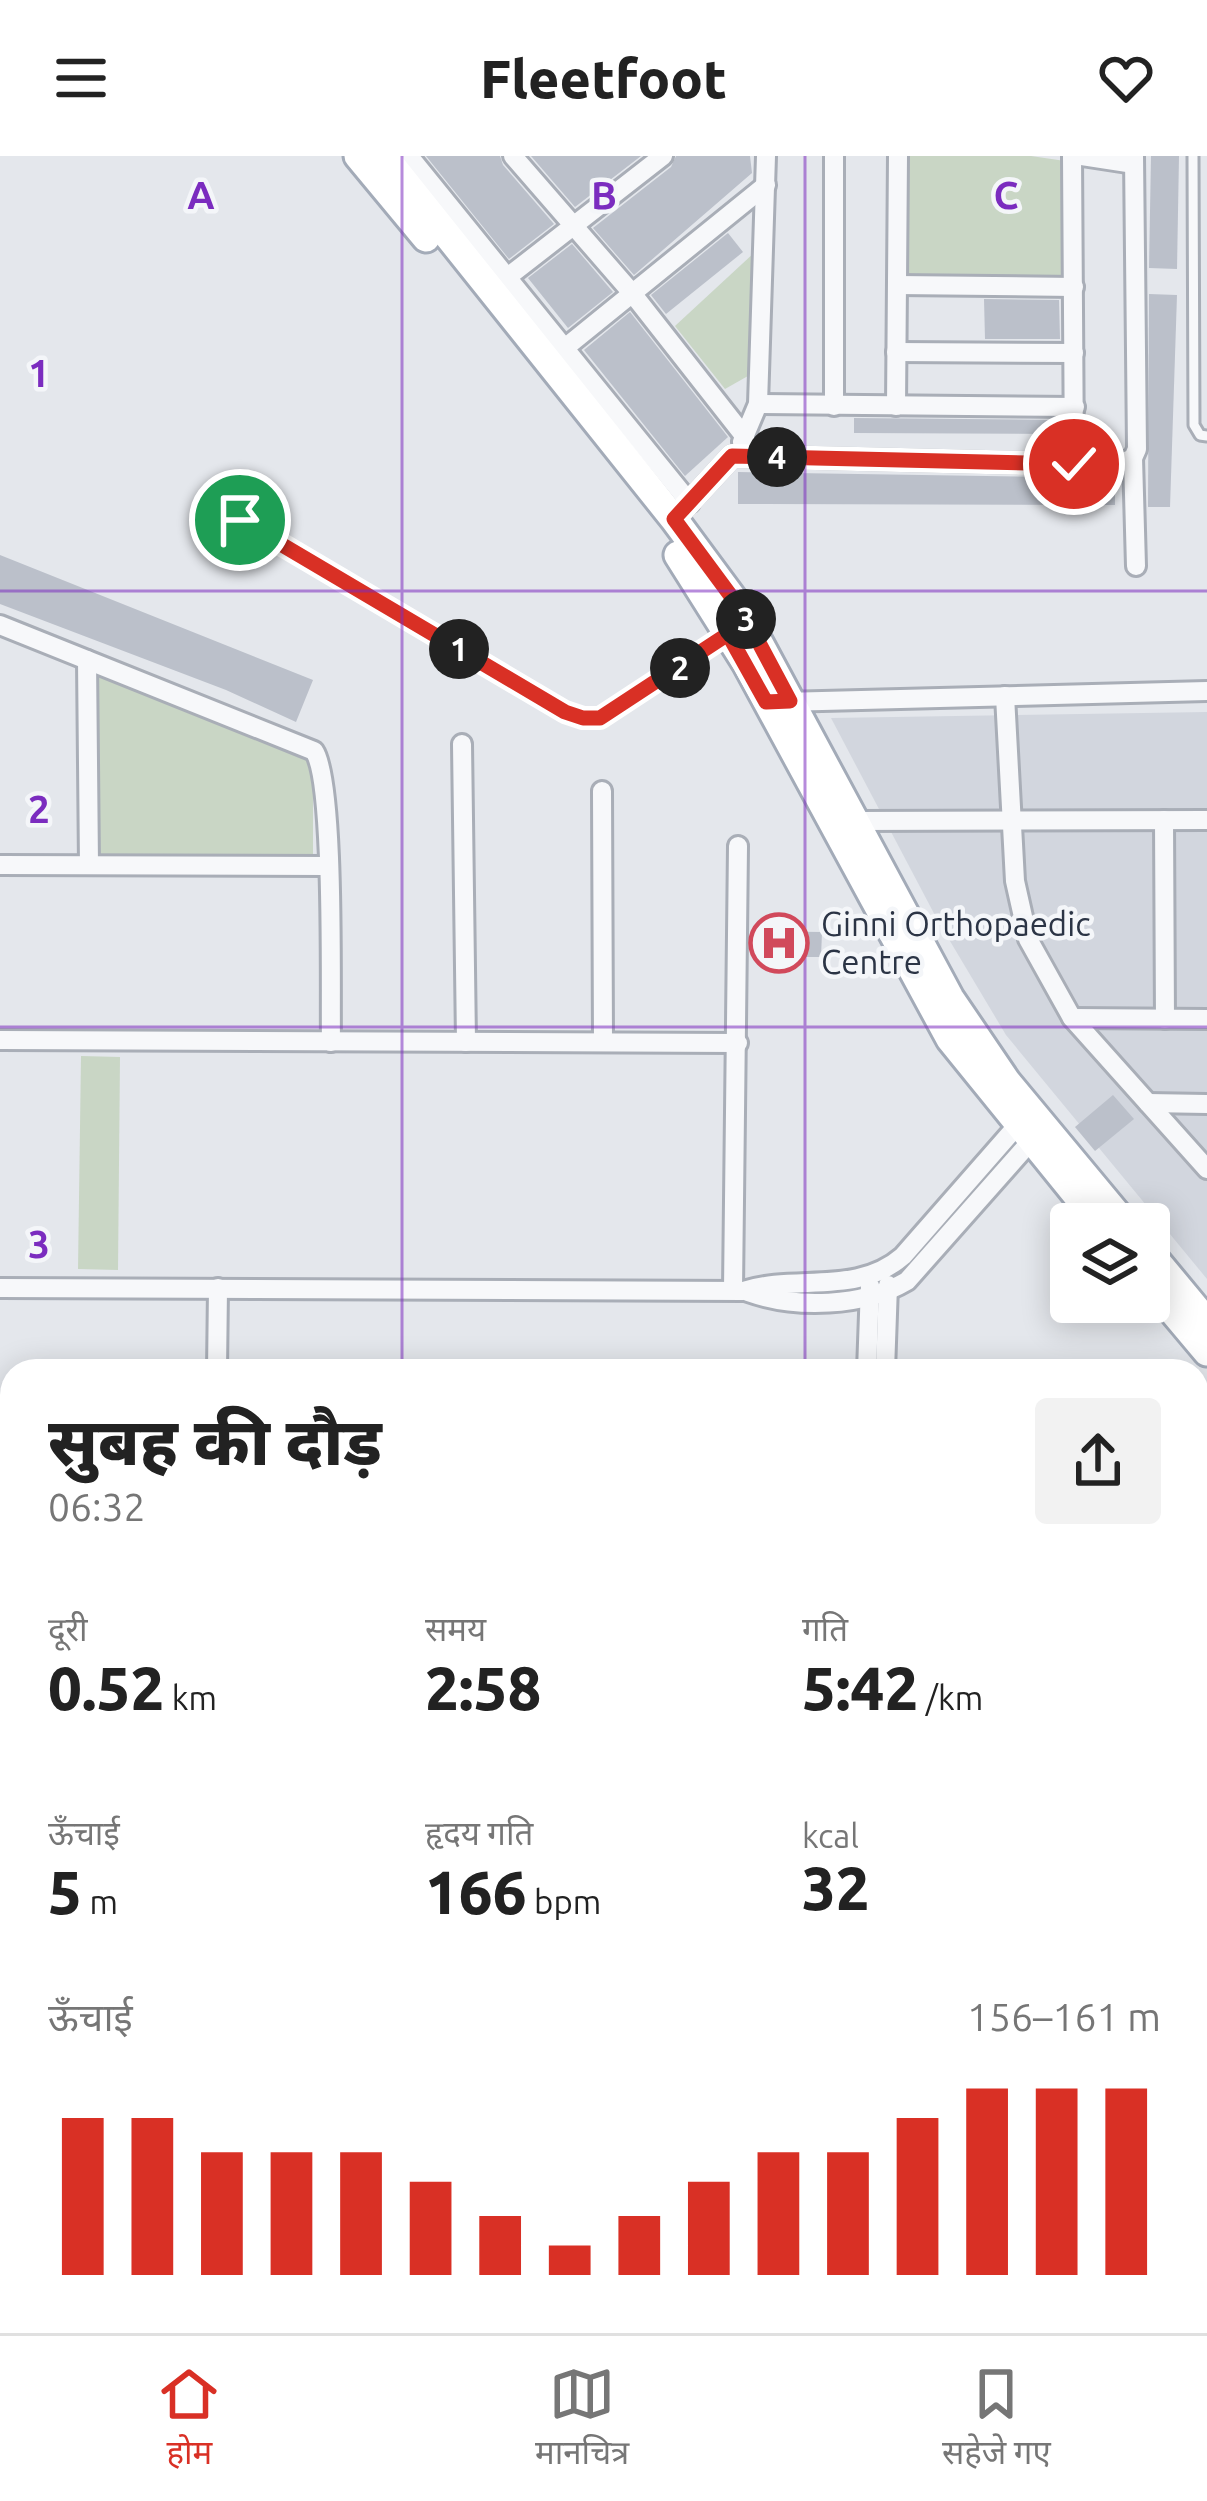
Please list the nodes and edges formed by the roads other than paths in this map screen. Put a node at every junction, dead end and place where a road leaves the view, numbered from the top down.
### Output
1 (358, 156) edge
2 (384, 156) edge
3 (409, 156) edge
4 (662, 156) edge
5 (766, 156) edge
6 (834, 156) edge
7 (898, 156) edge
8 (1072, 156) edge
9 (1082, 156) edge
10 (1193, 156) edge
11 (520, 158) edge
12 (1134, 160) edge
13 (766, 185) junction
14 (574, 226) junction
15 (509, 276) junction
16 (897, 285) junction
17 (1074, 287) junction
18 (632, 293) junction
19 (566, 347) junction
20 (896, 352) junction
21 (1075, 353) junction
22 (758, 404) junction
23 (834, 406) junction
24 (896, 406) junction
25 (1075, 407) junction
26 (1207, 436) edge
27 (745, 437) junction
28 (732, 456) junction
29 (1133, 458) junction
30 (1074, 464) junction
31 (682, 511) junction
32 (240, 520) dead end
33 (1136, 566) dead end
34 (0, 625) edge
35 (728, 634) junction
36 (87, 660) junction
37 (1207, 691) edge
38 (1005, 696) junction
39 (778, 702) junction
40 (462, 744) dead end
41 (602, 791) dead end
42 (1164, 820) junction
43 (1207, 820) edge
44 (856, 821) junction
45 (1012, 821) junction
46 (738, 846) dead end
47 (0, 865) edge
48 (88, 865) junction
49 (328, 866) junction
50 (1072, 1018) junction
51 (1165, 1019) junction
52 (1207, 1019) edge
53 (0, 1040) edge
54 (331, 1042) junction
55 (466, 1042) junction
56 (603, 1042) junction
57 (738, 1043) junction
58 (1148, 1103) junction
59 (1207, 1105) edge
60 (1031, 1126) junction
61 (1207, 1169) edge
62 (1085, 1203) edge
63 (1106, 1203) edge
64 (1170, 1277) edge
65 (0, 1288) edge
66 (218, 1288) junction
67 (876, 1289) junction
68 (738, 1290) junction
69 (1170, 1308) edge
70 (1207, 1322) edge
71 (1207, 1352) edge
72 (218, 1359) edge
73 (868, 1359) edge
74 (884, 1359) edge

1 - 35 main road
2 - 31 main road
3 - 15 street
4 - 14 street
5 - 13 street
6 - 23 street
7 - 16 street
8 - 17 street
9 - 12 street
10 - 26 lane
11 - 14 street
12 - 29 street
13 - 18 street
13 - 22 street
14 - 15 street
14 - 18 street
15 - 19 street
16 - 17 street
16 - 20 street
17 - 21 street
18 - 19 street
18 - 27 street
19 - 31 street
20 - 21 street
20 - 24 street
21 - 25 street
22 - 23 street
22 - 27 street
23 - 24 street
24 - 25 street
25 - 30 street
27 - 28 street
28 - 30 street
28 - 31 street
29 - 30 street
29 - 33 street
31 - 39 main road
32 - 35 lane
34 - 36 street
35 - 39 main road
36 - 48 street
36 - 49 street
37 - 38 street
38 - 39 street
38 - 45 street
39 - 44 main road
39 - 60 main road
40 - 55 street
41 - 56 street
42 - 43 street
42 - 45 street
42 - 51 street
44 - 45 street
44 - 60 main road
45 - 50 street
46 - 57 street
47 - 48 street
48 - 49 street
49 - 54 street
50 - 51 street
50 - 58 street
51 - 52 street
53 - 54 street
54 - 55 street
55 - 56 street
56 - 57 street
57 - 68 street
58 - 59 street
58 - 61 street
60 - 62 main road
60 - 63 main road
60 - 67 street
60 - 67 street
64 - 70 main road
65 - 66 street
66 - 68 street
66 - 72 street
67 - 68 street
67 - 73 street
67 - 74 street
69 - 71 main road

